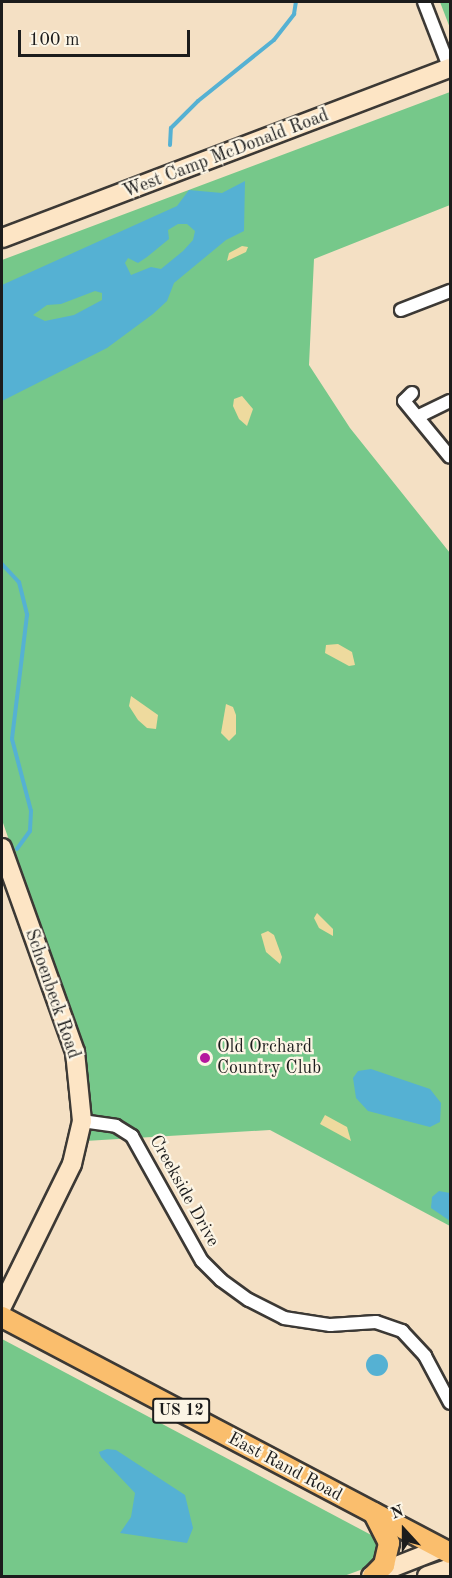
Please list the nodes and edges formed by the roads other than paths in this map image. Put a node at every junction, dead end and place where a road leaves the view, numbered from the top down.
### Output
1 (424, 2) edge
2 (450, 69) edge
3 (2, 238) edge
4 (450, 291) edge
5 (401, 310) dead end
6 (412, 393) dead end
7 (450, 401) edge
8 (419, 416) junction
9 (450, 457) edge
10 (2, 848) edge
11 (82, 1121) junction
12 (2, 1306) edge
13 (2, 1317) edge
14 (450, 1403) edge
15 (374, 1513) junction
16 (448, 1548) edge
17 (450, 1568) edge
18 (371, 1576) edge
19 (427, 1576) edge

1 - 2 street
2 - 3 main road, West Camp McDonald Road
4 - 5 street
6 - 8 street
7 - 8 street
8 - 9 street
10 - 11 main road, Schoenbeck Road
11 - 12 main road, Schoenbeck Road
11 - 14 street, Creekside Drive
13 - 15 main road, East Rand Road / US 12
15 - 16 main road, East Rand Road / US 12
15 - 18 main road
16 - 18 main road
17 - 19 main road

